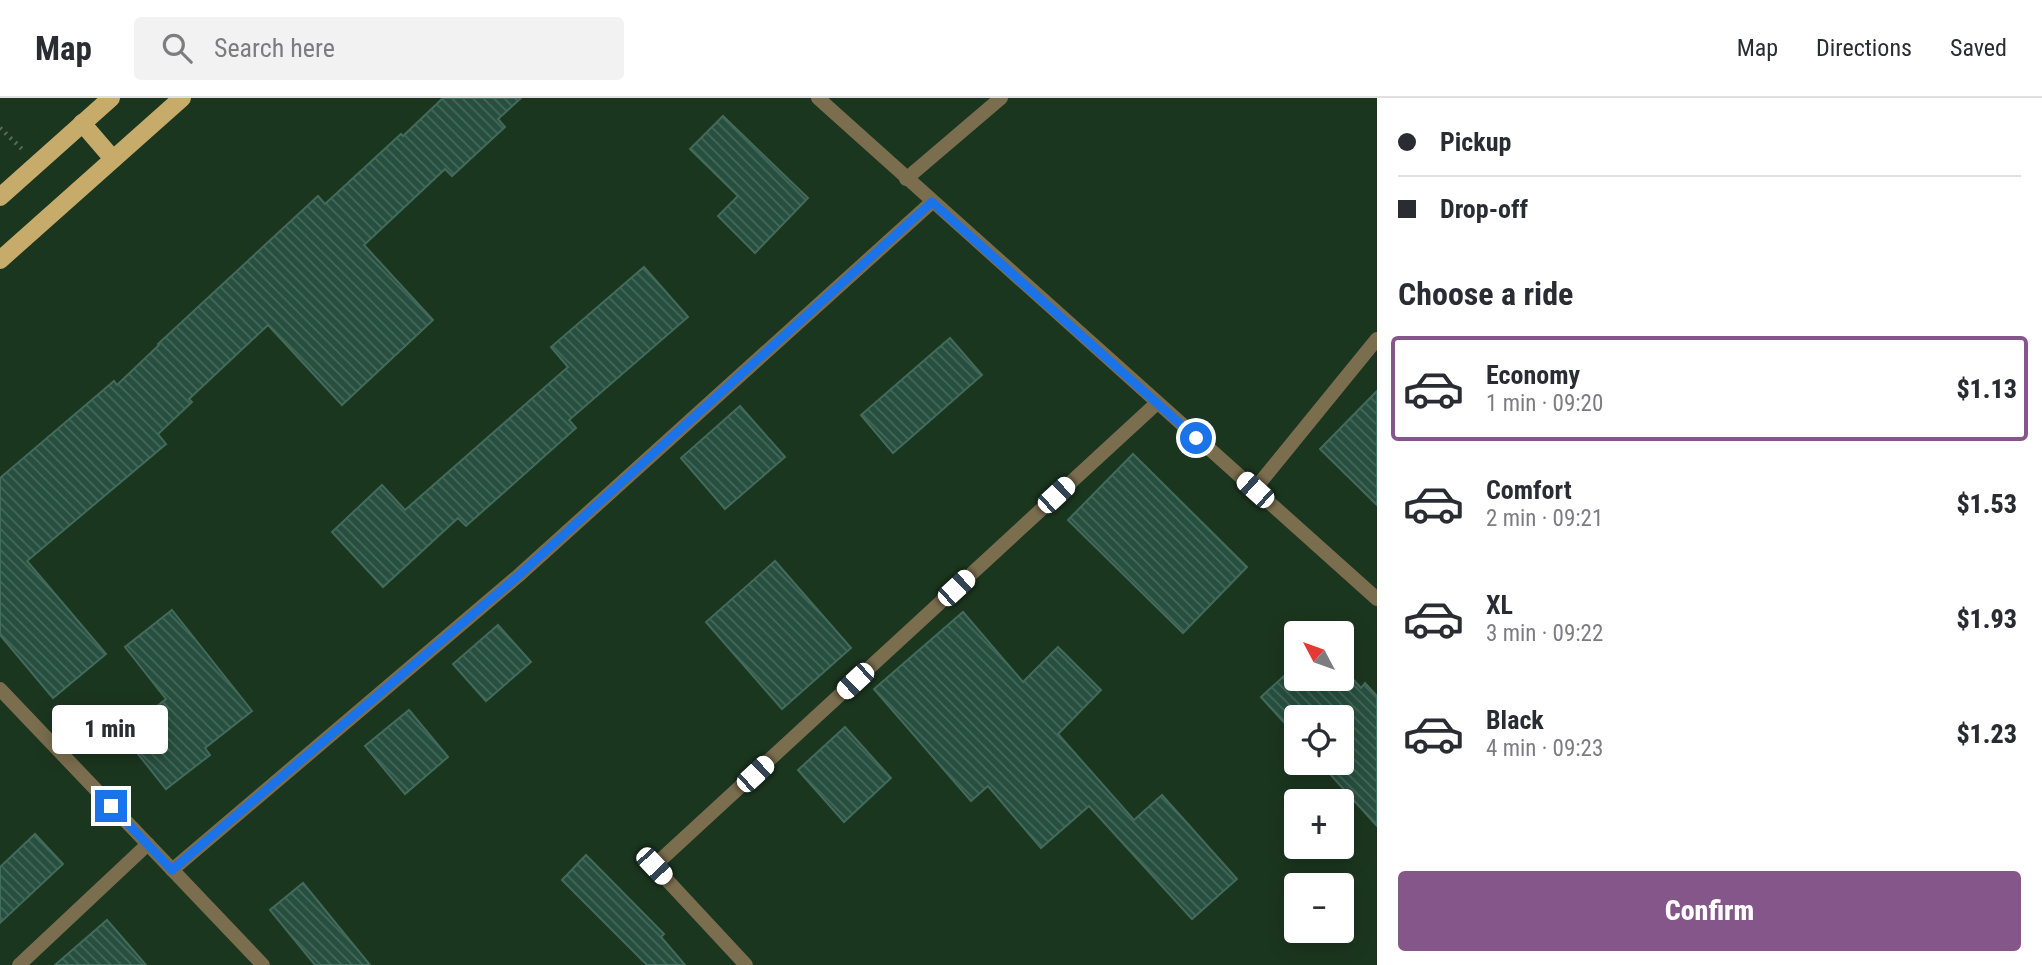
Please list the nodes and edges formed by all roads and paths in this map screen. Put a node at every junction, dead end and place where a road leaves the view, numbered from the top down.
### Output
1 (111, 98) edge
2 (183, 98) edge
3 (818, 98) edge
4 (1002, 98) edge
5 (82, 123) junction
6 (113, 159) junction
7 (906, 179) junction
8 (0, 197) edge
9 (932, 202) junction
10 (0, 260) edge
11 (1377, 339) edge
12 (1157, 403) junction
13 (1255, 490) junction
14 (1377, 599) edge
15 (0, 689) edge
16 (148, 844) junction
17 (172, 870) junction
18 (19, 965) edge
19 (263, 965) edge
20 (746, 965) edge

1 - 5 main road
2 - 6 main road
3 - 7 street
4 - 7 street
5 - 6 main road
5 - 8 main road
6 - 10 main road
7 - 9 street
9 - 12 street
9 - 17 street
11 - 13 street
12 - 13 street
12 - 20 street
13 - 14 street
15 - 16 street
16 - 17 street
16 - 18 street
17 - 19 street

